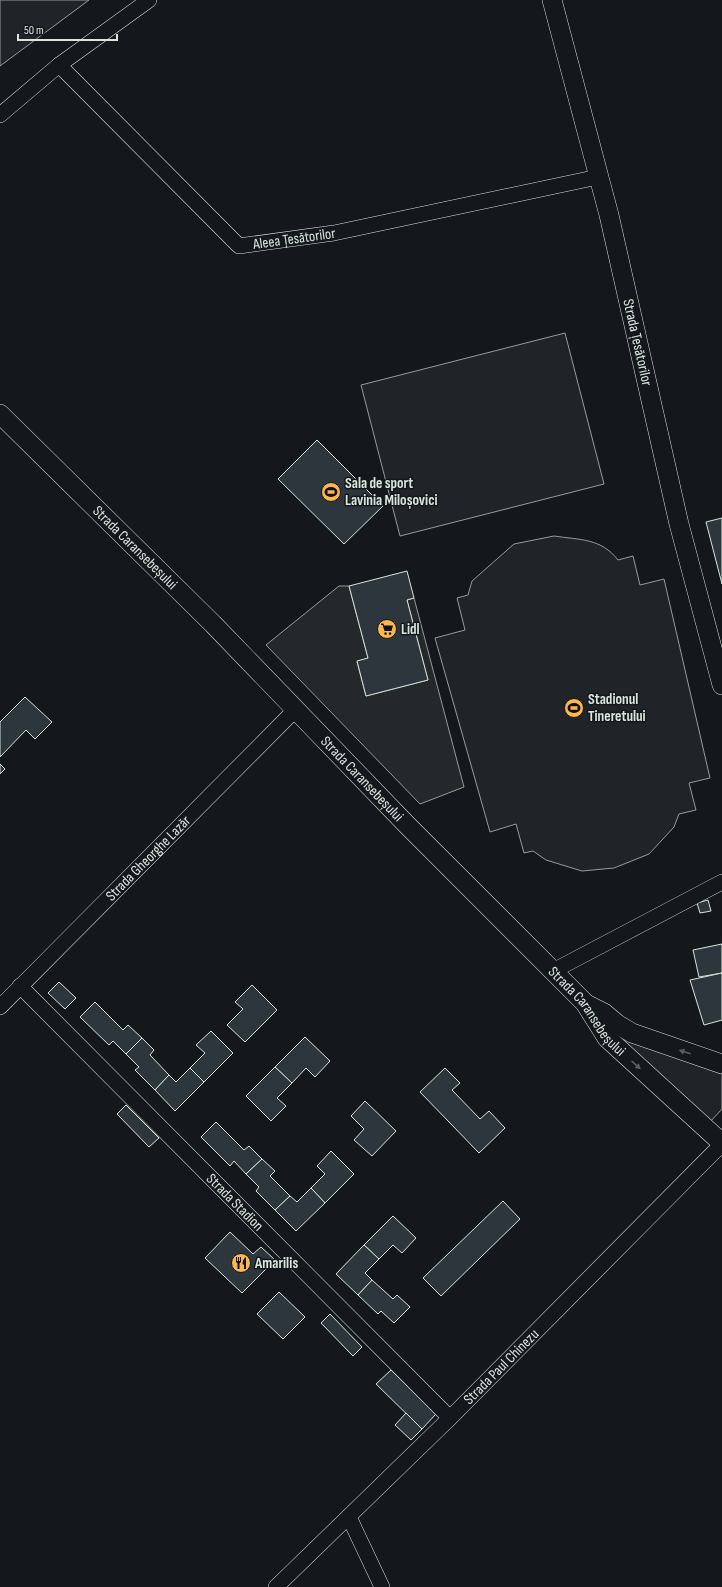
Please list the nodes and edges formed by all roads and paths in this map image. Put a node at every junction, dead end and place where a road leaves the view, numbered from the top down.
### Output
1 (149, 0) edge
2 (552, 0) edge
3 (59, 65) junction
4 (0, 115) edge
5 (598, 177) junction
6 (0, 414) edge
7 (722, 685) edge
8 (296, 709) junction
9 (722, 882) edge
10 (553, 972) junction
11 (20, 986) junction
12 (3, 998) edge
13 (585, 1003) junction
14 (722, 1064) edge
15 (722, 1144) edge
16 (450, 1418) junction
17 (349, 1517) junction
18 (276, 1587) edge
19 (382, 1587) edge

1 - 3 street
2 - 5 main road, Strada Țesătorilor
3 - 4 street
3 - 5 street, Aleea Țesătorilor
5 - 7 main road, Strada Țesătorilor
6 - 8 main road, Strada Caransebeșului
8 - 10 main road, Strada Caransebeșului
8 - 11 street, Strada Gheorghe Lazăr
9 - 10 street
10 - 13 main road, Strada Caransebeșului
11 - 12 street, Strada Gheorghe Lazăr
11 - 16 street, Strada Stadion
14 -> 13 main road
13 -> 15 main road, Strada Caransebeșului
15 - 16 street, Strada Paul Chinezu
16 - 17 street, Strada Paul Chinezu
17 - 18 street, Strada Paul Chinezu
17 - 19 street

